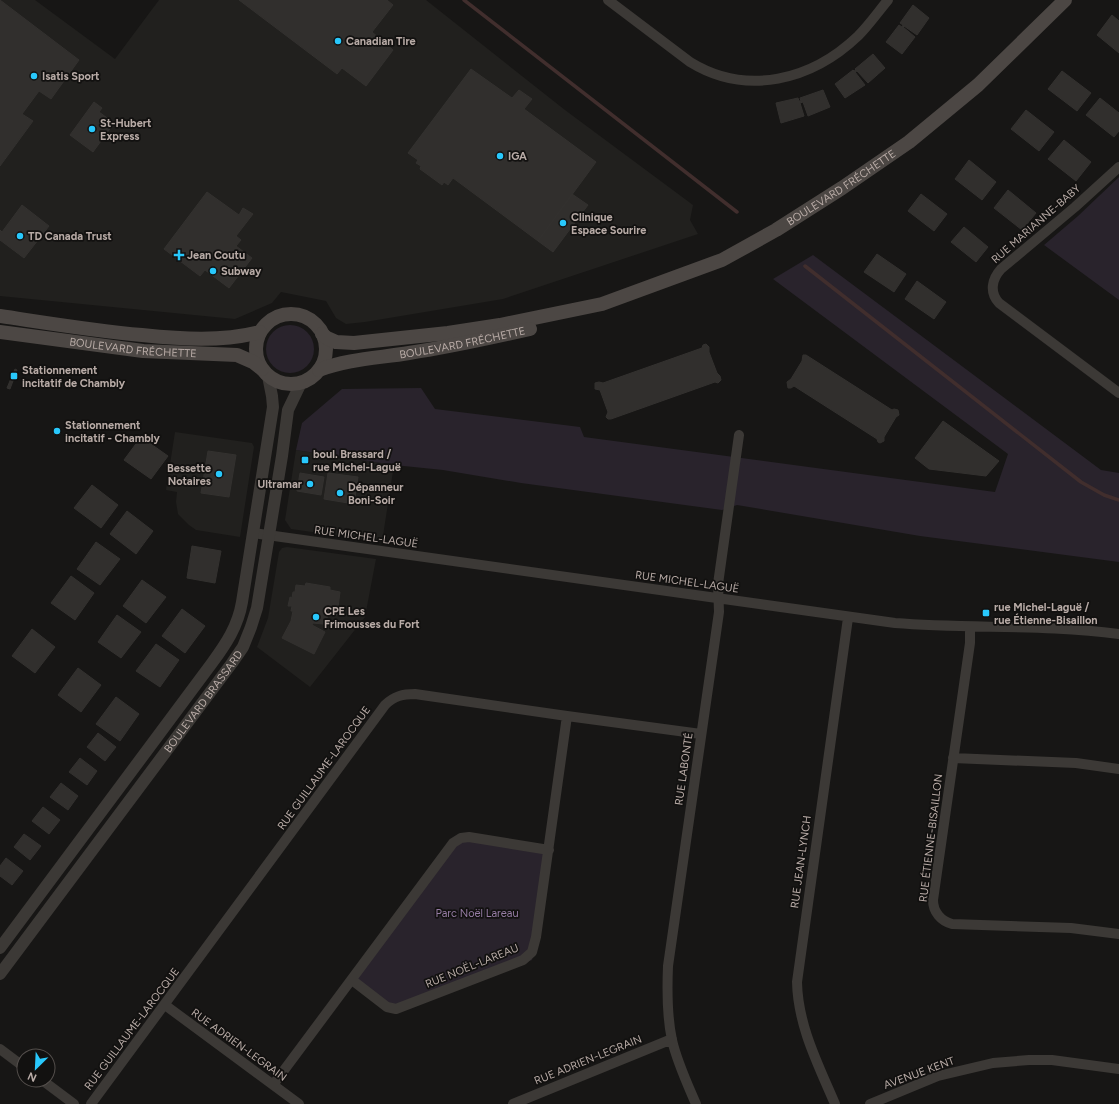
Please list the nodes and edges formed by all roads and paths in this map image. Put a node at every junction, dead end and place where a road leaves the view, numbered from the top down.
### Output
1 (608, 0) edge
2 (888, 0) edge
3 (1056, 0) edge
4 (1065, 0) edge
5 (1047, 18) junction
6 (1119, 167) edge
7 (602, 304) junction
8 (0, 316) edge
9 (0, 332) edge
10 (260, 332) junction
11 (322, 334) junction
12 (319, 370) junction
13 (265, 373) junction
14 (301, 382) junction
15 (1119, 393) edge
16 (739, 434) dead end
17 (253, 533) junction
18 (269, 535) junction
19 (718, 598) junction
20 (848, 618) junction
21 (970, 627) junction
22 (1119, 634) edge
23 (567, 716) junction
24 (701, 734) junction
25 (953, 758) junction
26 (1119, 769) edge
27 (549, 850) junction
28 (1119, 934) edge
29 (0, 948) edge
30 (0, 974) edge
31 (352, 980) junction
32 (165, 1005) junction
33 (672, 1039) junction
34 (0, 1049) edge
35 (16, 1061) edge
36 (1119, 1068) edge
37 (273, 1085) junction
38 (53, 1088) edge
39 (74, 1104) edge
40 (91, 1104) edge
41 (299, 1104) edge
42 (513, 1104) edge
43 (696, 1104) edge
44 (835, 1104) edge
45 (870, 1104) edge

1 - 2 street
3 - 5 main road, BOULEVARD FRÉCHETTE
4 - 5 main road, BOULEVARD FRÉCHETTE
5 - 7 main road, BOULEVARD FRÉCHETTE
6 - 15 street, RUE MARIANNE-BABY
7 - 11 main road, BOULEVARD FRÉCHETTE
7 - 12 main road, BOULEVARD FRÉCHETTE
8 - 10 main road, BOULEVARD FRÉCHETTE
9 - 13 main road, BOULEVARD FRÉCHETTE
10 - 11 main road
10 - 13 main road
11 - 12 main road
12 - 14 main road
13 - 14 main road
13 - 17 street, BOULEVARD BRASSARD
14 - 18 street, BOULEVARD BRASSARD
16 - 19 street, RUE LABONTÉ
17 - 18 street, RUE MICHEL-LAGUË
17 - 29 street, BOULEVARD BRASSARD
18 - 19 street, RUE MICHEL-LAGUË
18 - 30 street, BOULEVARD BRASSARD
19 - 20 street, RUE MICHEL-LAGUË
19 - 24 street, RUE LABONTÉ
20 - 21 street, RUE MICHEL-LAGUË
20 - 44 street, RUE JEAN-LYNCH
21 - 22 street, RUE MICHEL-LAGUË
21 - 25 street, RUE ÉTIENNE-BISAILLON
23 - 24 street, RUE GUILLAUME-LAROCQUE
23 - 27 street, RUE NOËL-LAREAU
23 - 32 street, RUE GUILLAUME-LAROCQUE
24 - 33 street, RUE LABONTÉ
25 - 26 street
25 - 28 street, RUE ÉTIENNE-BISAILLON
27 - 31 street
27 - 31 street, RUE NOËL-LAREAU
31 - 37 street
32 - 37 street, RUE ADRIEN-LEGRAIN
32 - 40 street, RUE GUILLAUME-LAROCQUE
33 - 42 street, RUE ADRIEN-LEGRAIN
33 - 43 street, RUE LABONTÉ
34 - 35 street
36 - 45 street, AVENUE KENT
37 - 41 street, RUE ADRIEN-LEGRAIN
38 - 39 street

